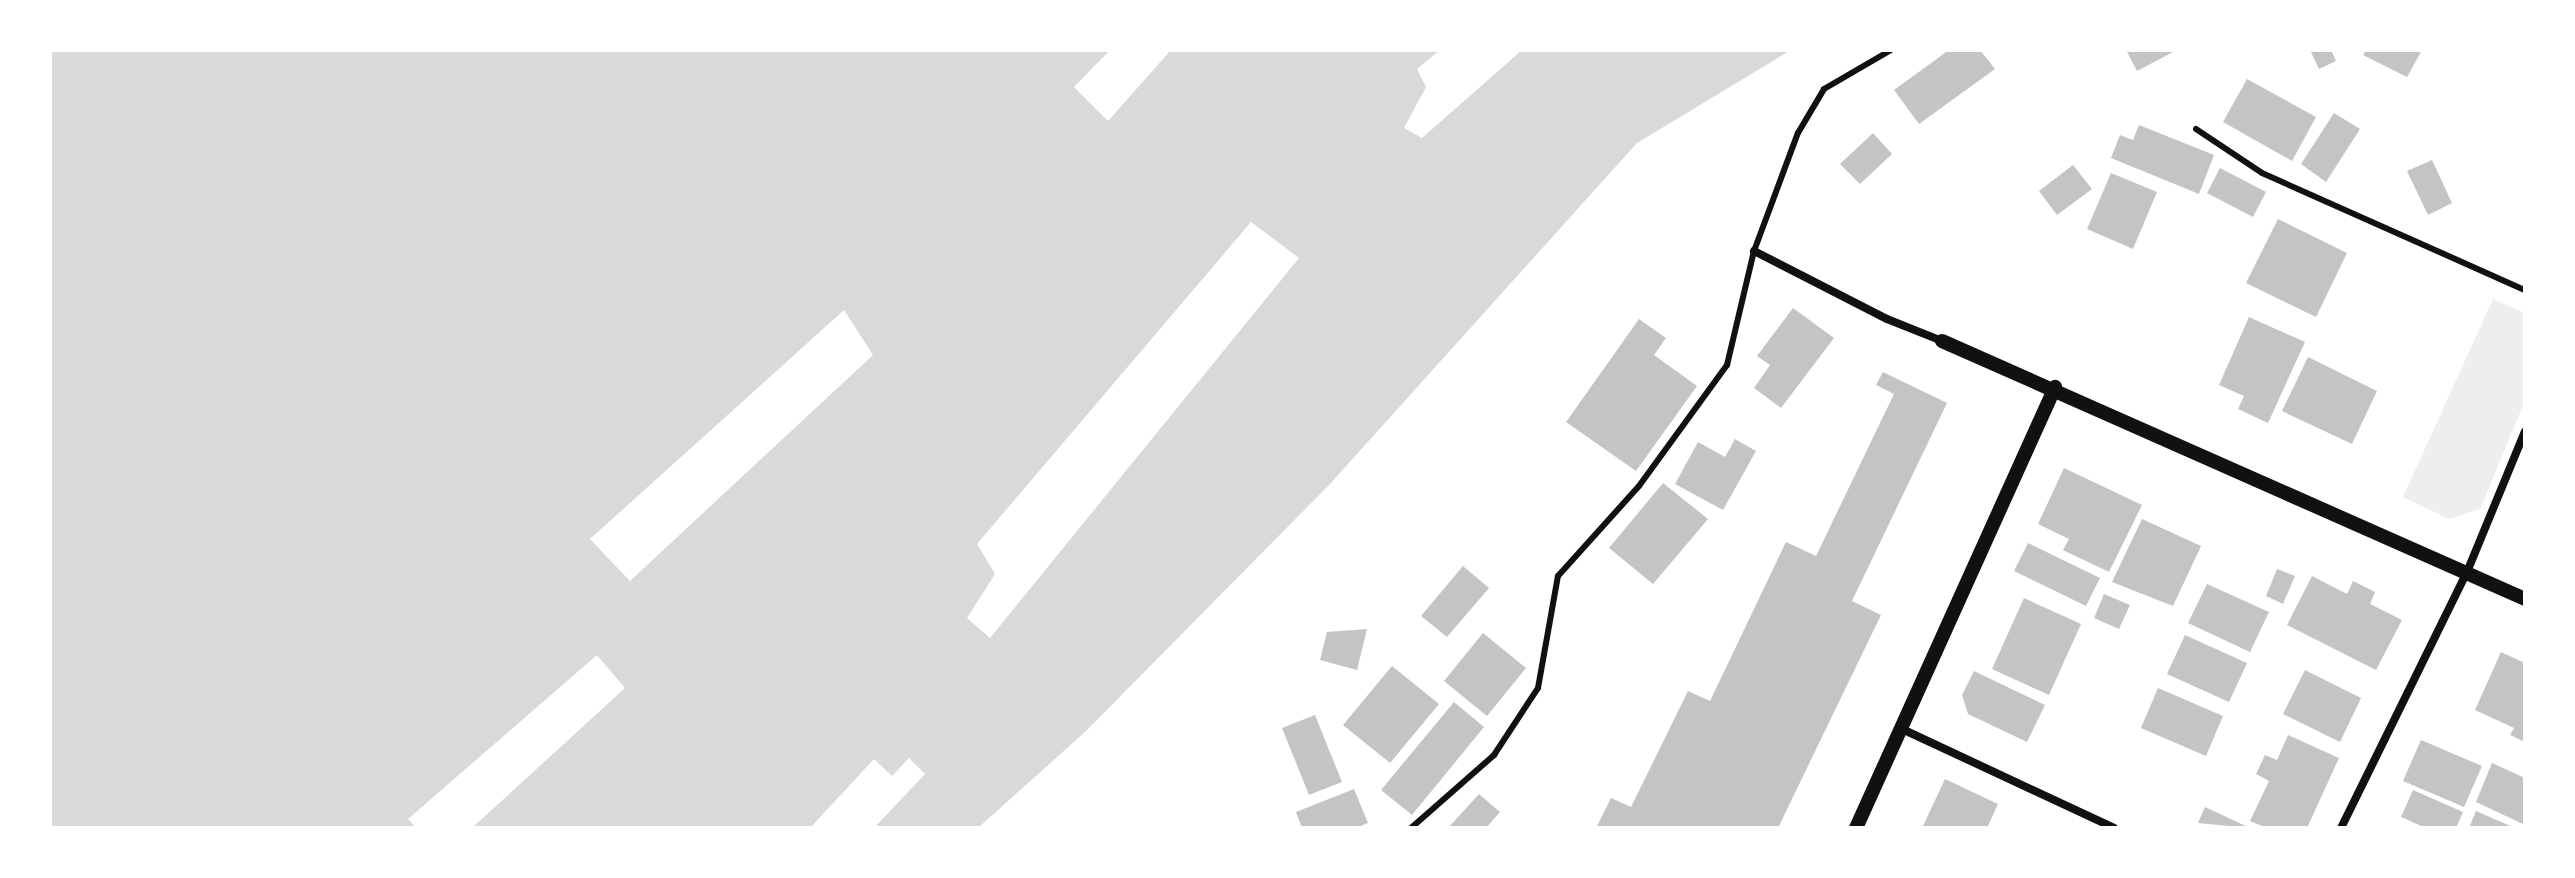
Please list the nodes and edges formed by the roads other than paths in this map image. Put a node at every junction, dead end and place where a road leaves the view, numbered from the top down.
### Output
1 (1891, 50) edge
2 (2196, 129) dead end
3 (1754, 251) junction
4 (2525, 290) edge
5 (1942, 341) joint
6 (2055, 387) junction
7 (2525, 431) edge
8 (2467, 572) junction
9 (2525, 599) edge
10 (1902, 729) junction
11 (1411, 828) edge
12 (1856, 828) edge
13 (2114, 828) edge
14 (2341, 828) edge

1 - 3 lane
2 - 4 lane
3 - 5 street
3 - 11 lane
5 - 6 street
6 - 8 street
6 - 10 street
7 - 8 street
8 - 9 street
8 - 14 street
10 - 12 street
10 - 13 street

